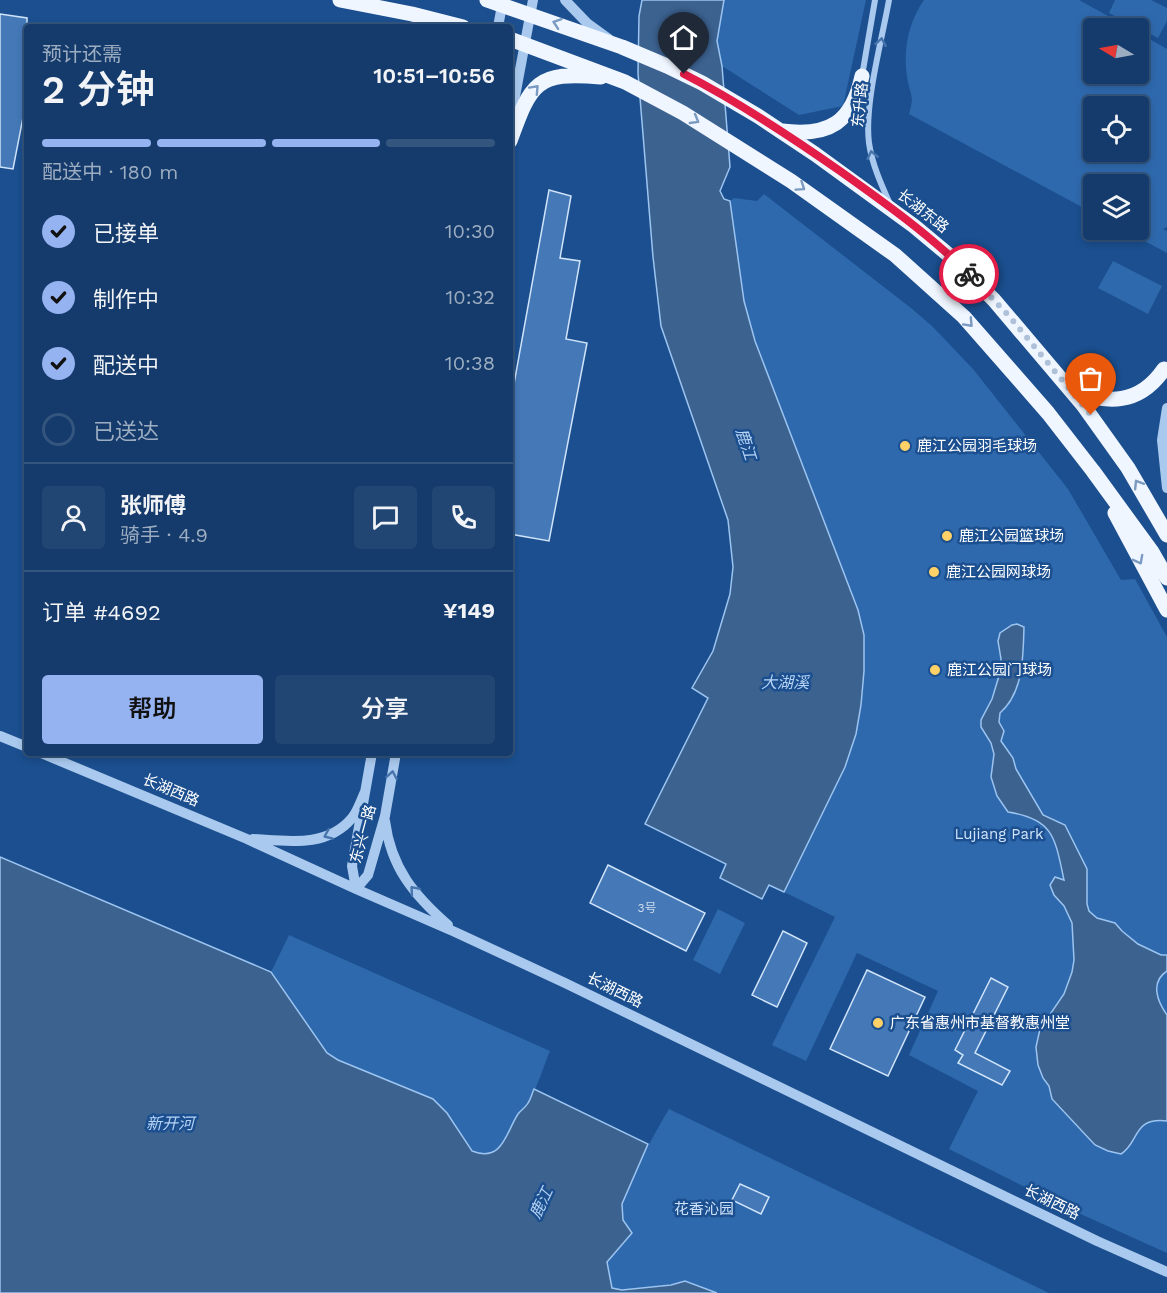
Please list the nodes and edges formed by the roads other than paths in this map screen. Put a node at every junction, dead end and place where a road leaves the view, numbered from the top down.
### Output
1 (340, 0) edge
2 (487, 0) edge
3 (565, 0) edge
4 (875, 0) edge
5 (889, 0) edge
6 (503, 2) edge
7 (532, 7) edge
8 (412, 14) junction
9 (427, 24) edge
10 (451, 24) edge
11 (499, 24) edge
12 (517, 41) edge
13 (622, 47) junction
14 (862, 76) joint
15 (626, 81) junction
16 (513, 88) edge
17 (781, 131) junction
18 (513, 133) edge
19 (893, 209) junction
20 (1166, 366) edge
21 (1067, 387) junction
22 (1167, 408) edge
23 (1093, 471) junction
24 (1167, 488) edge
25 (1167, 535) edge
26 (1167, 578) edge
27 (1167, 610) edge
28 (0, 736) edge
29 (24, 746) edge
30 (49, 756) edge
31 (371, 756) edge
32 (395, 756) edge
33 (365, 792) junction
34 (385, 816) junction
35 (248, 838) junction
36 (356, 889) junction
37 (455, 932) junction
38 (1167, 1272) edge

1 - 8 main road
2 - 6 main road
3 - 13 street
4 - 14 street, 东升路
19 -> 5 street, 东升路
6 - 7 main road
6 - 11 street
7 - 12 street
13 -> 7 main road
8 - 9 street
8 - 10 main road
12 - 15 main road
12 - 16 street
13 - 17 main road, 长湖东路
14 - 17 main road
18 -> 15 main road
15 -> 23 main road
17 - 19 main road, 长湖东路
19 - 21 main road, 长湖东路
20 - 21 main road
25 -> 21 main road, 长湖东路
22 - 24 street
23 - 26 main road
23 -> 27 main road
28 - 29 street
30 - 35 street, 长湖西路
31 - 33 street, 东兴一路
34 -> 32 street, 东兴一路
33 -> 35 street
33 - 36 street, 东兴一路
34 - 36 street, 东兴一路
37 -> 34 street
35 - 36 street, 长湖西路
36 - 37 street, 长湖西路
37 - 38 street, 长湖西路

